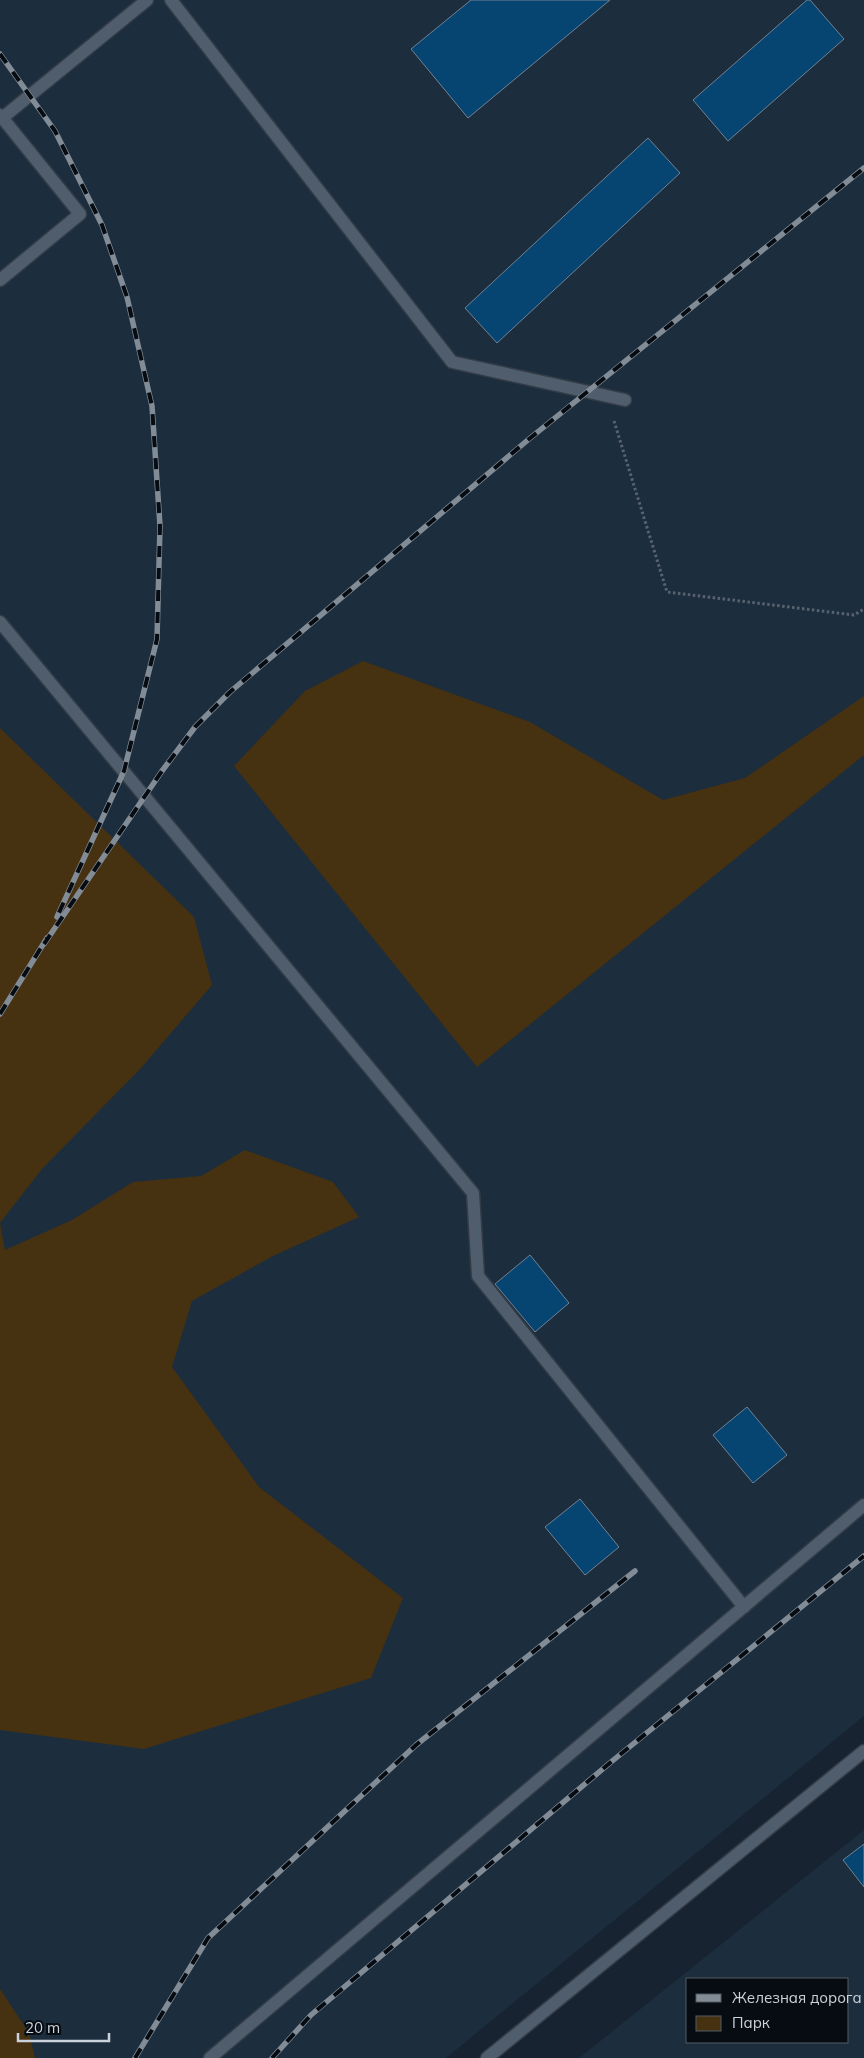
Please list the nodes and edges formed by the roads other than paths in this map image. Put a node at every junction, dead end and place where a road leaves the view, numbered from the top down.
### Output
1 (147, 0) edge
2 (171, 0) edge
3 (1, 117) edge
4 (0, 280) edge
5 (625, 400) dead end
6 (0, 622) edge
7 (864, 1505) edge
8 (744, 1607) junction
9 (864, 1750) edge
10 (210, 2058) edge
11 (487, 2058) edge

1 - 3 lane
2 - 5 lane
3 - 4 lane
6 - 8 lane
7 - 8 lane
8 - 10 lane
9 - 11 lane

